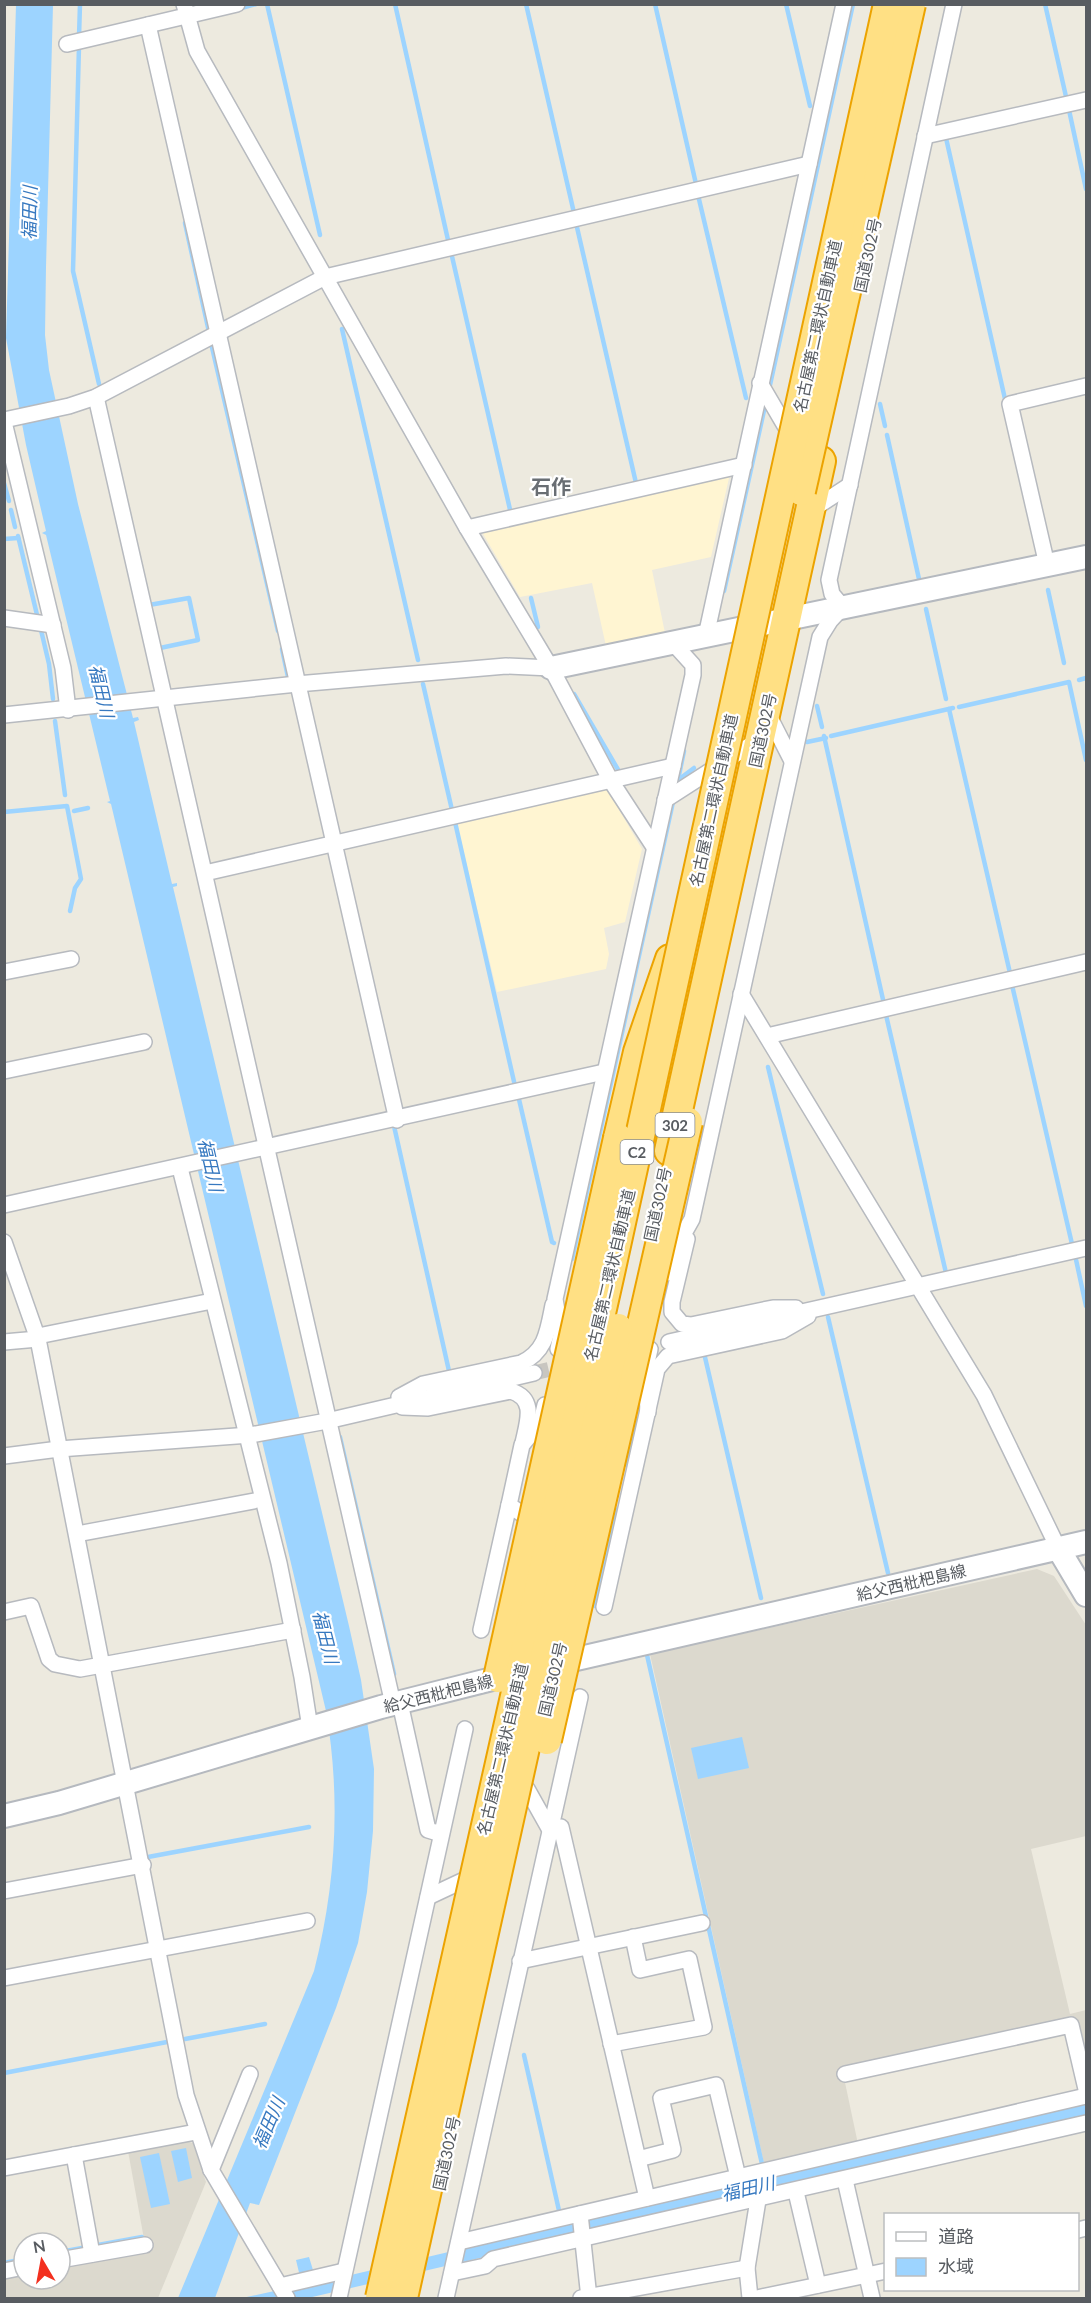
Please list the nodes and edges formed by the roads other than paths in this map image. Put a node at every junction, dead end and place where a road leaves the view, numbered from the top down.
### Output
1 (237, 4) edge
2 (844, 4) edge
3 (888, 4) edge
4 (911, 4) edge
5 (922, 4) edge
6 (954, 4) edge
7 (185, 10) edge
8 (148, 25) junction
9 (67, 44) dead end
10 (1086, 100) edge
11 (925, 136) junction
12 (809, 164) junction
13 (325, 277) junction
14 (216, 333) junction
15 (760, 383) junction
16 (1086, 386) edge
17 (96, 397) junction
18 (6, 420) edge
19 (744, 465) junction
20 (817, 480) junction
21 (850, 485) junction
22 (810, 511) junction
23 (468, 528) junction
24 (1086, 557) edge
25 (1047, 565) junction
26 (843, 607) junction
27 (4, 618) edge
28 (787, 619) junction
29 (53, 625) junction
30 (706, 636) junction
31 (673, 643) junction
32 (551, 668) junction
33 (297, 684) junction
34 (165, 699) junction
35 (73, 710) junction
36 (766, 711) junction
37 (4, 715) edge
38 (760, 739) junction
39 (792, 761) junction
40 (673, 766) junction
41 (611, 781) junction
42 (748, 793) junction
43 (665, 800) junction
44 (333, 844) junction
45 (654, 848) junction
46 (733, 857) junction
47 (205, 873) junction
48 (71, 959) dead end
49 (1086, 962) edge
50 (4, 972) edge
51 (741, 994) junction
52 (767, 1036) junction
53 (144, 1042) dead end
54 (4, 1071) edge
55 (604, 1072) junction
56 (397, 1120) junction
57 (266, 1148) junction
58 (182, 1167) junction
59 (4, 1206) edge
60 (692, 1218) junction
61 (4, 1242) edge
62 (1086, 1248) edge
63 (918, 1286) junction
64 (555, 1299) junction
65 (212, 1301) junction
66 (823, 1308) junction
67 (38, 1337) junction
68 (4, 1342) edge
69 (669, 1342) dead end
70 (534, 1373) tunnel mouth
71 (381, 1407) junction
72 (648, 1412) junction
73 (327, 1421) junction
74 (248, 1436) junction
75 (522, 1445) junction
76 (59, 1449) junction
77 (4, 1456) edge
78 (632, 1481) junction
79 (592, 1498) junction
80 (254, 1501) dead end
81 (509, 1505) junction
82 (76, 1534) junction
83 (1086, 1542) edge
84 (1058, 1548) junction
85 (580, 1554) junction
86 (1086, 1595) edge
87 (604, 1607) dead end
88 (4, 1612) edge
89 (293, 1630) junction
90 (481, 1630) dead end
91 (555, 1664) junction
92 (103, 1665) junction
93 (580, 1697) dead end
94 (391, 1705) junction
95 (311, 1727) junction
96 (465, 1729) dead end
97 (126, 1782) junction
98 (527, 1790) junction
99 (4, 1816) edge
100 (550, 1830) junction
101 (441, 1834) junction
102 (512, 1858) junction
103 (143, 1865) junction
104 (4, 1891) edge
105 (428, 1897) junction
106 (307, 1921) dead end
107 (702, 1923) dead end
108 (633, 1937) junction
109 (589, 1947) junction
110 (158, 1949) junction
111 (520, 1961) junction
112 (4, 1978) edge
113 (611, 2044) junction
114 (250, 2074) dead end
115 (845, 2074) dead end
116 (428, 2083) junction
117 (1086, 2089) edge
118 (1086, 2096) edge
119 (442, 2122) junction
120 (1086, 2123) edge
121 (196, 2132) junction
122 (74, 2155) junction
123 (638, 2159) junction
124 (4, 2168) edge
125 (213, 2173) junction
126 (738, 2177) junction
127 (845, 2180) junction
128 (796, 2192) junction
129 (647, 2198) junction
130 (758, 2200) junction
131 (580, 2217) junction
132 (584, 2237) junction
133 (459, 2244) junction
134 (145, 2245) dead end
135 (92, 2254) junction
136 (72, 2258) edge
137 (747, 2268) junction
138 (884, 2271) edge
139 (344, 2273) junction
140 (452, 2273) junction
141 (867, 2275) junction
142 (818, 2285) junction
143 (283, 2291) edge
144 (413, 2292) edge
145 (339, 2297) edge
146 (380, 2298) edge
147 (446, 2298) edge
148 (587, 2298) edge
149 (750, 2298) edge
150 (757, 2298) edge
151 (872, 2298) edge

1 - 7 street
2 - 12 street
3 - 116 highway, 名古屋第二環状自動車道 / C2, bridge
4 - 119 highway, 名古屋第二環状自動車道 / C2, bridge
5 - 20 highway, 国道302号 / 302
6 - 11 street
7 - 8 street
7 - 13 street
8 - 9 street
8 - 14 street
10 - 11 street
11 - 21 street
12 - 13 street
12 - 15 street
13 - 14 street
13 - 23 street
14 - 17 street
14 - 33 street
15 - 19 street
15 - 20 street
16 - 25 street
17 - 18 street
17 - 34 street
18 - 29 street
19 - 23 street
19 - 30 street
20 - 22 highway, 国道302号 / 302
21 - 22 street
21 - 26 street
22 - 28 highway, 国道302号 / 302
23 - 32 street
24 - 25 main road
25 - 26 main road
26 - 28 main road
26 - 39 street
27 - 29 street
28 - 30 main road
28 - 36 highway, 国道302号 / 302
29 - 35 street
30 - 31 main road
31 - 32 main road
31 - 40 street
32 - 33 street
32 - 41 street
33 - 34 street
33 - 44 street
34 - 35 street
34 - 47 street
35 - 37 street
36 - 38 highway, 国道302号 / 302
36 - 39 street
38 - 42 highway, 国道302号 / 302
38 - 43 street
39 - 51 street
40 - 41 street
40 - 43 street
41 - 44 street
41 - 45 street
42 - 46 highway, 国道302号 / 302
42 - 119 highway, bridge
43 - 45 street
44 - 47 street
44 - 56 street
45 - 55 street
46 - 79 highway, 国道302号 / 302
46 - 116 highway, bridge
47 - 57 street
48 - 50 street
49 - 52 street
51 - 52 street
51 - 60 street
52 - 63 street
53 - 54 street
55 - 56 street
55 - 64 street
56 - 57 street
57 - 58 street
57 - 73 street
58 - 59 street
58 - 65 street
60 - 66 street
60 - 72 street
61 - 67 street
62 - 63 street
63 - 66 street
63 - 84 street
64 - 71 street
64 - 75 street
65 - 67 street
65 - 74 street
66 - 69 street
66 - 72 street
67 - 68 street
67 - 76 street
70 - 71 street
71 - 73 street
71 - 75 street
72 - 78 street
73 - 74 street
73 - 94 street
74 - 76 street
74 - 89 street
75 - 81 street
76 - 77 street
76 - 82 street
78 - 79 street
78 - 87 street
79 - 85 highway, 国道302号 / 302
80 - 82 street
81 - 85 street
81 - 90 street
82 - 92 street
83 - 84 main road, 給父西枇杷島線
84 - 86 main road
84 - 91 main road, 給父西枇杷島線
85 - 91 highway, 国道302号 / 302
88 - 92 street
89 - 92 street
89 - 95 street
91 - 94 main road, 給父西枇杷島線
91 - 98 highway, 国道302号 / 302
92 - 97 street
93 - 100 street
94 - 95 main road, 給父西枇杷島線
94 - 101 street
95 - 97 main road, 給父西枇杷島線
96 - 101 street
97 - 99 main road, 給父西枇杷島線
97 - 103 street
98 - 100 street
98 - 102 highway, 国道302号 / 302
100 - 109 street
100 - 111 street
101 - 105 street
102 - 105 street
102 - 144 highway, 国道302号 / 302
103 - 104 street
103 - 110 street
105 - 139 street
106 - 110 street
107 - 108 street
108 - 109 street
108 - 113 street
109 - 111 street
109 - 113 street
110 - 112 street
110 - 121 street
111 - 133 street
113 - 123 street
114 - 125 street
115 - 117 street
116 - 146 highway, 名古屋第二環状自動車道 / C2, bridge
118 - 126 street
119 - 144 highway, 名古屋第二環状自動車道 / C2, bridge
120 - 127 street
121 - 122 street
121 - 125 street
122 - 124 street
122 - 135 street
123 - 126 street
123 - 129 street
125 - 143 street
126 - 129 street
127 - 128 street
127 - 141 street
128 - 130 street
128 - 142 street
129 - 131 street
130 - 132 street
130 - 137 street
131 - 132 street
131 - 133 street
132 - 140 street
132 - 148 street
133 - 140 street
134 - 135 street
135 - 136 street
137 - 148 street
137 - 149 street
138 - 141 street
139 - 143 street
139 - 145 street
140 - 147 street
141 - 142 street
141 - 151 street
142 - 150 street

